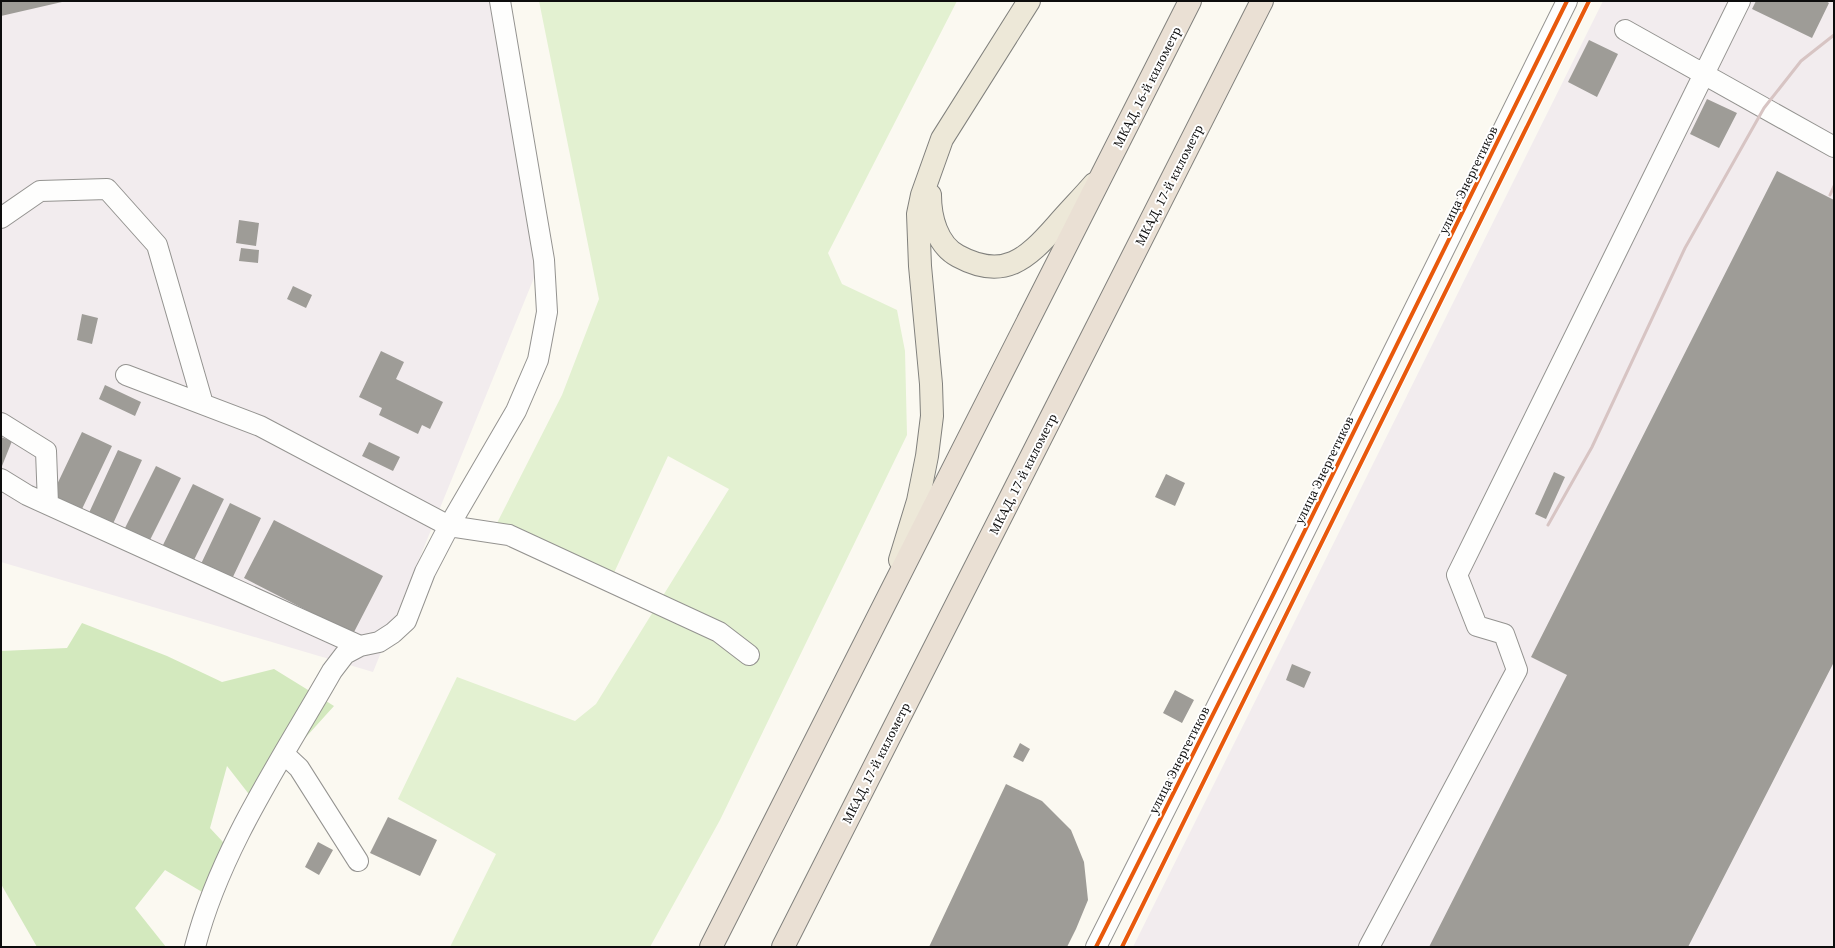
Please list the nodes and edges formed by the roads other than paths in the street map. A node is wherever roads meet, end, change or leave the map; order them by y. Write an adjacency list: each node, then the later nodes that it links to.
1 (500, 1): 18 (street)
2 (1029, 1): 10 (main road)
3 (1190, 1): 11 (highway, МКАД, 16-й километр)
4 (1262, 1): 26 (highway, МКАД, 17-й километр)
5 (1567, 1): 27 (street, улица Энергетиков)
6 (1740, 1): 8 (street)
7 (1625, 30): 8 (street)
8 (1704, 73): 9 (street); 28 (street)
9 (1834, 147)
10 (930, 172): 11 (main road); 19 (main road)
11 (1104, 173): 19 (highway)
12 (1, 218): 14 (street)
13 (126, 375): 14 (street)
14 (203, 404): 18 (street)
15 (1, 422): 17 (street)
16 (1, 479): 17 (street)
17 (48, 504): 20 (street)
18 (449, 526): 20 (street); 21 (street)
19 (890, 594): 25 (highway)
20 (360, 646): 22 (street)
21 (749, 655)
22 (284, 754): 23 (street); 24 (street)
23 (358, 861)
24 (195, 947)
25 (712, 947)
26 (783, 947)
27 (1096, 947)
28 (1369, 947)

